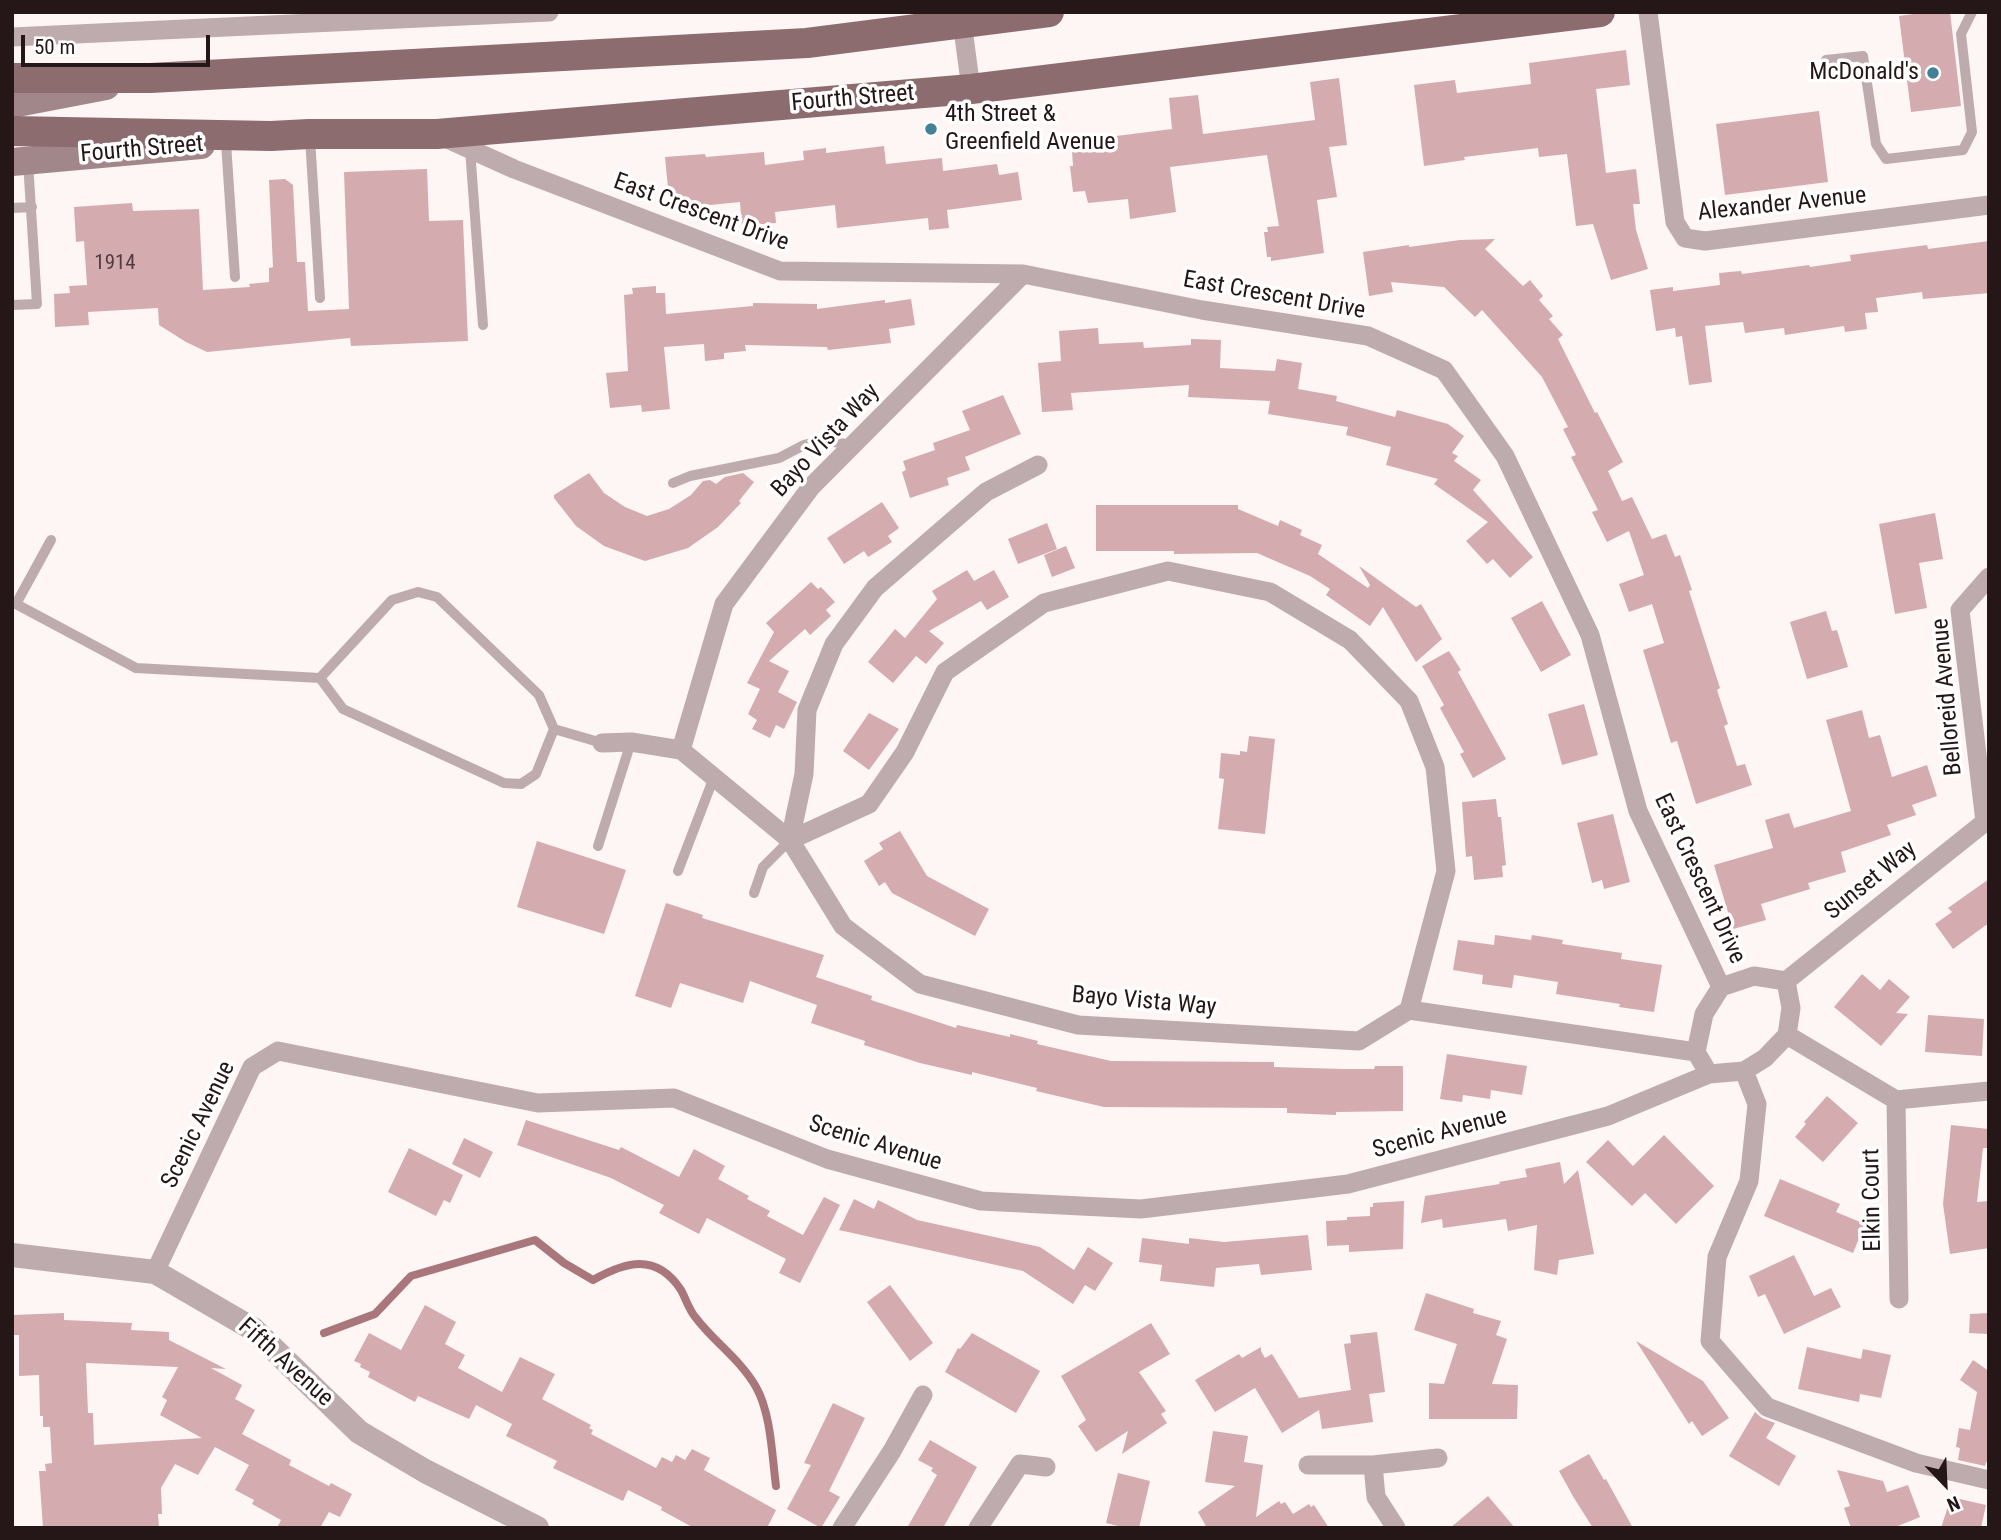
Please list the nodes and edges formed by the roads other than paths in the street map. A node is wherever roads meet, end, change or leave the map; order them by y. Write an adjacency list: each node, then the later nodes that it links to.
1 (549, 12): 6 (street)
2 (1049, 12): 7 (main road)
3 (1600, 12): 12 (main road, Fourth Street)
4 (1648, 12): 21 (street, Alexander Avenue)
5 (1972, 12): 9 (lane)
6 (408, 16): 8 (street)
7 (961, 17): 11 (main road); 12 (street)
8 (12, 37)
9 (1826, 60)
10 (12, 78): 11 (main road)
11 (150, 78): 13 (main road)
12 (971, 89): 16 (main road, Fourth Street)
13 (12, 104)
14 (12, 131): 17 (main road, Fourth Street)
15 (309, 134): 16 (main road, Fourth Street); 17 (main road, Fourth Street); 26 (lane)
16 (437, 134): 19 (street, East Crescent Drive)
17 (271, 136): 18 (main road, Fourth Street)
18 (226, 143): 20 (main road, Fourth Street); 25 (lane)
19 (470, 149): 24 (street, East Crescent Drive); 28 (lane)
20 (20, 161): 22 (lane)
21 (1989, 205)
22 (32, 207): 23 (lane); 27 (lane)
23 (12, 208)
24 (1023, 274): 29 (street, Bayo Vista Way); 46 (street, East Crescent Drive)
25 (235, 277)
26 (320, 298)
27 (12, 305)
28 (483, 326)
29 (853, 445): 31 (lane); 38 (street, Bayo Vista Way)
30 (1038, 465): 41 (street)
31 (673, 483)
32 (51, 540): 34 (lane)
33 (1989, 577): 40 (street, Belloreid Avenue)
34 (320, 678): 35 (lane); 35 (lane)
35 (554, 729): 37 (lane)
36 (631, 742): 37 (street); 38 (street); 42 (lane)
37 (602, 743)
38 (681, 750): 39 (street, Bayo Vista Way)
39 (714, 777): 41 (street, Bayo Vista Way); 43 (lane)
40 (1987, 821): 45 (street, Sunset Way)
41 (790, 840): 44 (lane); 47 (street, Bayo Vista Way); 47 (street)
42 (598, 846)
43 (678, 871)
44 (754, 893)
45 (1786, 981): 46 (street); 48 (street)
46 (1721, 987): 49 (street)
47 (1409, 1010): 49 (street)
48 (1787, 1035): 50 (street); 53 (street)
49 (1696, 1052): 51 (street)
50 (1744, 1071): 51 (street); 62 (street)
51 (1709, 1074): 55 (street, Scenic Avenue)
52 (1989, 1091): 53 (street)
53 (1896, 1100): 56 (street, Elkin Court)
54 (12, 1255): 55 (street, Fifth Avenue)
55 (155, 1272): 63 (street, Fifth Avenue)
56 (1899, 1299)
57 (923, 1395): 64 (street)
58 (1438, 1458): 60 (street)
59 (1308, 1465): 60 (street)
60 (1373, 1465): 66 (street)
61 (1046, 1467): 65 (street)
62 (1989, 1480)
63 (537, 1528)
64 (842, 1528)
65 (978, 1528)
66 (1396, 1528)

